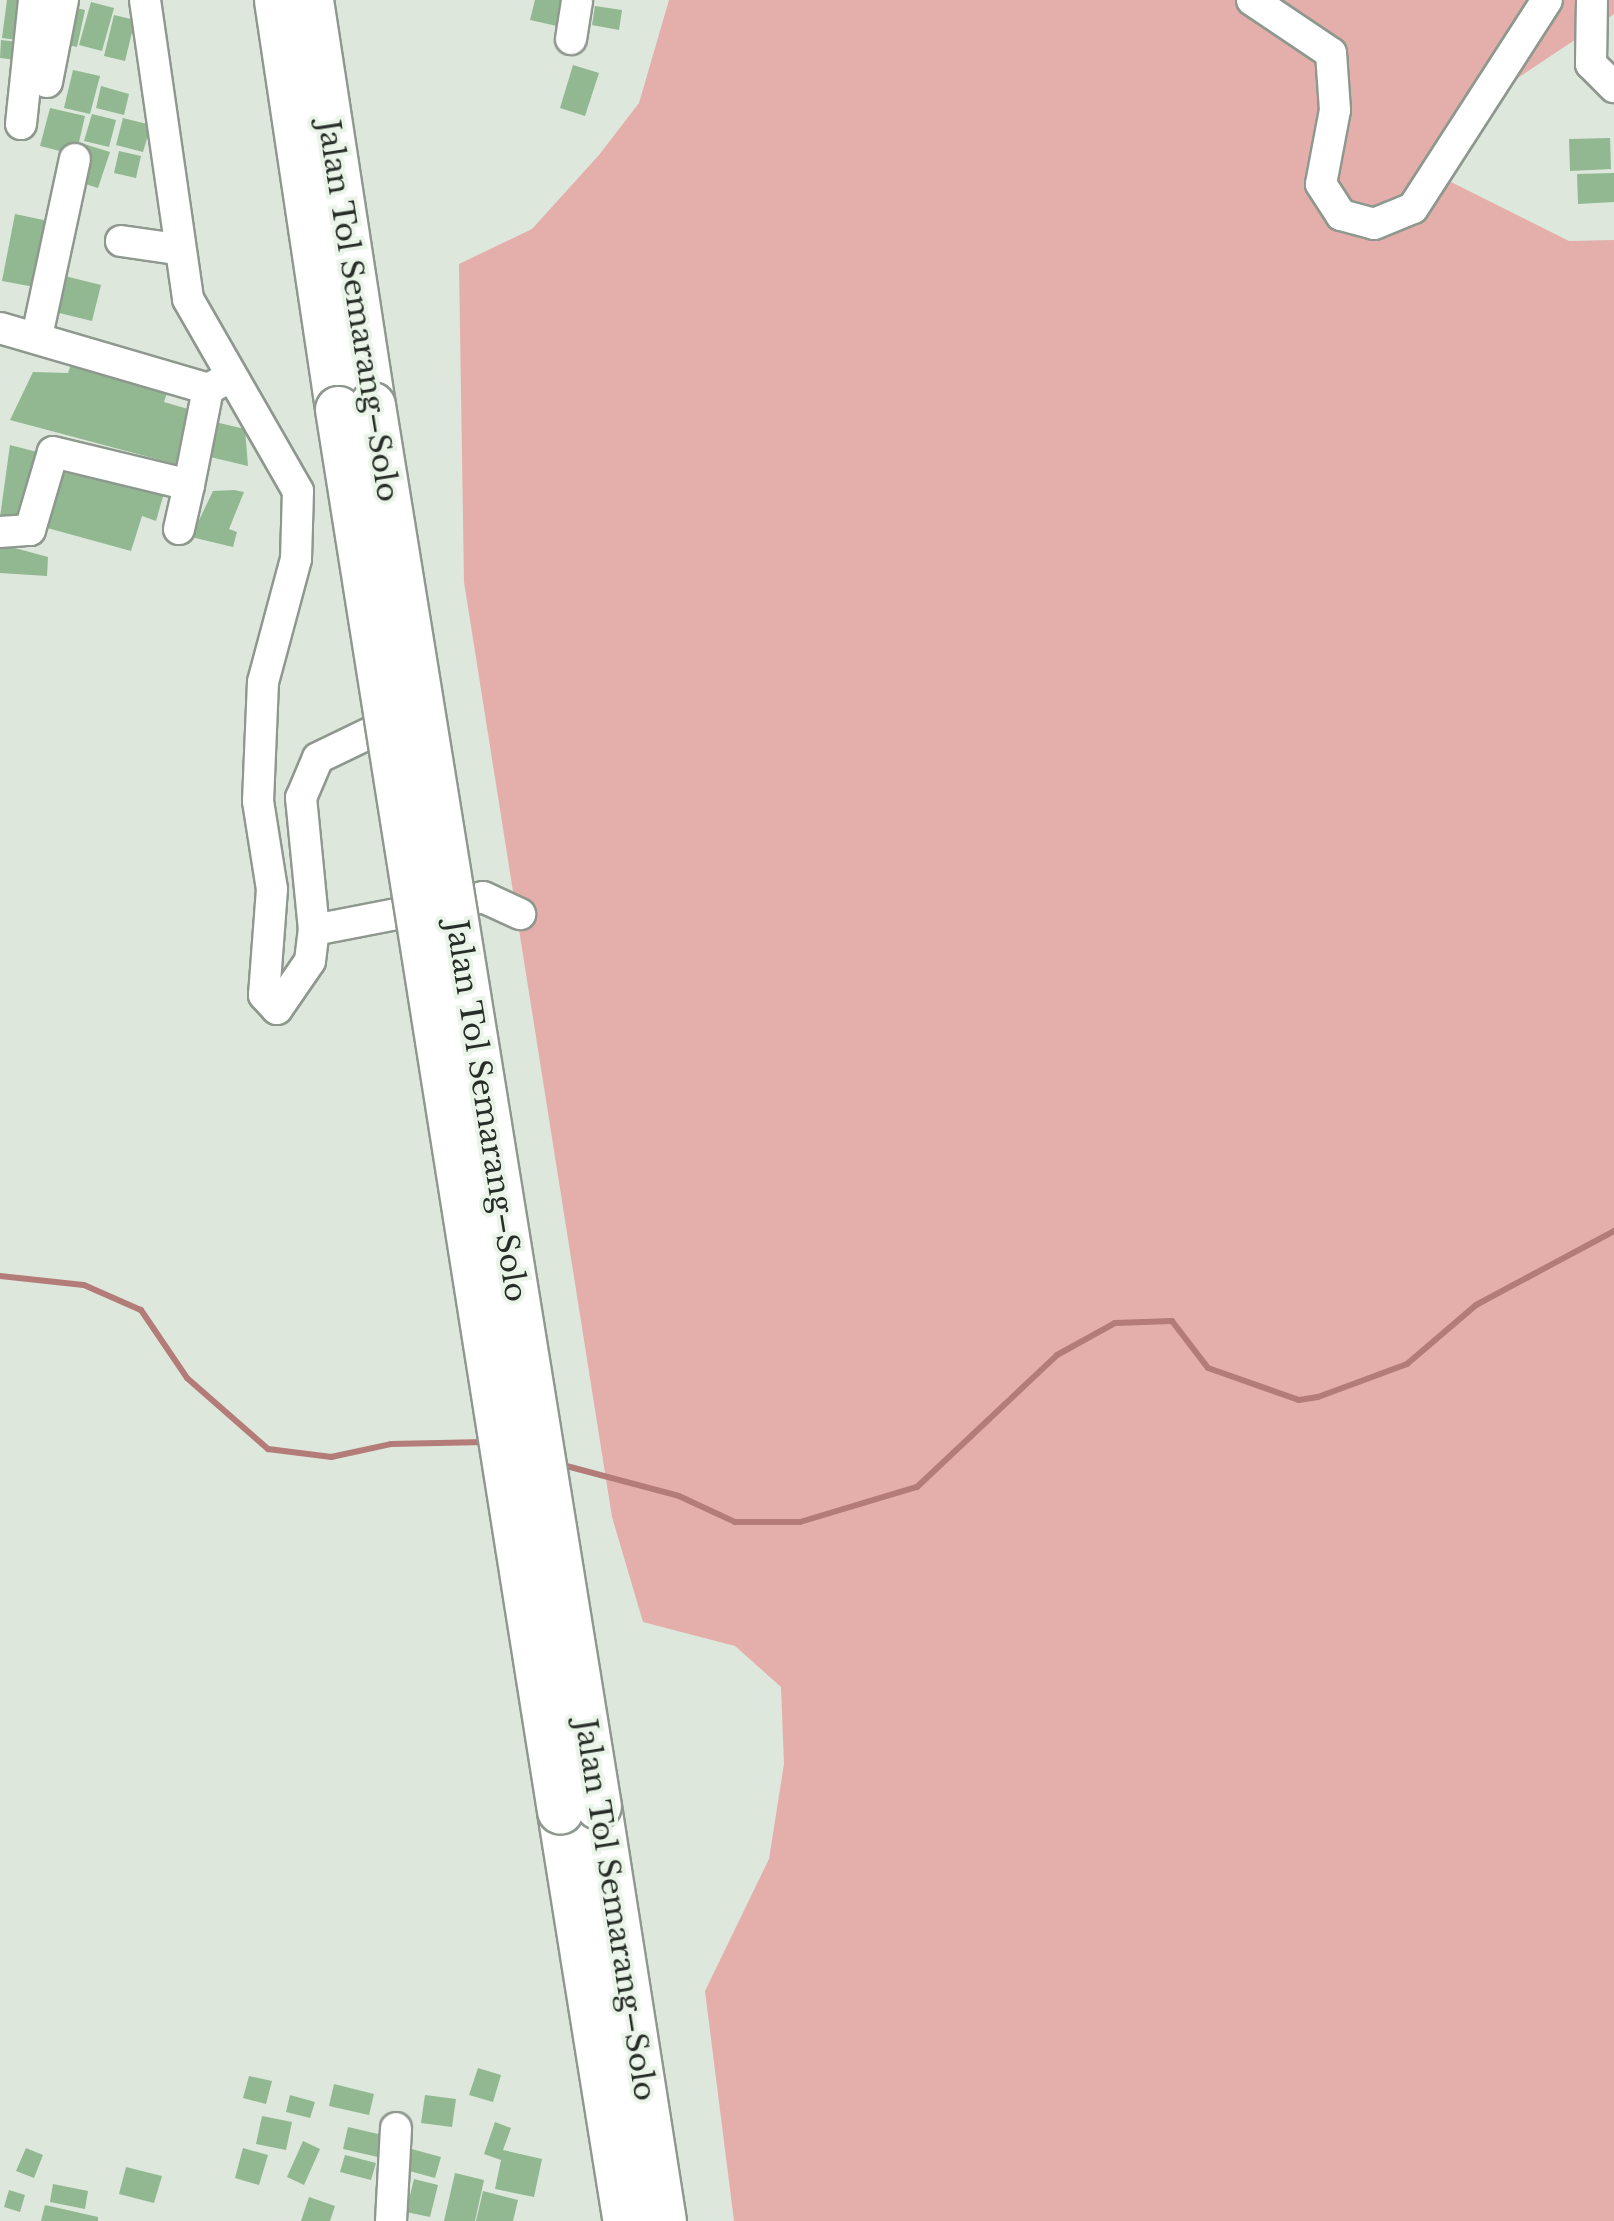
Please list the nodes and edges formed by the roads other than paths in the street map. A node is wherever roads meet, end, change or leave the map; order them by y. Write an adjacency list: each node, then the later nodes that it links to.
1 (34, 0): 13 (street)
2 (63, 0): 11 (street)
3 (144, 0): 16 (street)
4 (277, 0): 20 (highway, Jalan Tol Semarang–Solo)
5 (310, 0): 20 (highway, Jalan Tol Semarang–Solo)
6 (577, 0): 10 (street)
7 (1252, 0): 8 (street)
8 (1548, 0)
9 (1592, 0): 12 (street)
10 (570, 39)
11 (48, 82)
12 (1614, 87)
13 (21, 124)
14 (75, 159): 18 (street)
15 (121, 241): 16 (street)
16 (176, 249): 19 (street)
17 (0, 328): 18 (street)
18 (36, 336): 19 (street)
19 (219, 383): 21 (street); 26 (street)
20 (355, 407): 27 (highway, Jalan Tol Semarang–Solo, bridge)
21 (189, 485): 22 (street); 23 (street)
22 (179, 529)
23 (0, 532)
24 (370, 733): 26 (street)
25 (520, 914): 26 (street)
26 (314, 930)
27 (579, 1808): 30 (highway, Jalan Tol Semarang–Solo); 31 (highway, Jalan Tol Semarang–Solo)
28 (396, 2128): 29 (street)
29 (391, 2221)
30 (626, 2221)
31 (663, 2221)

